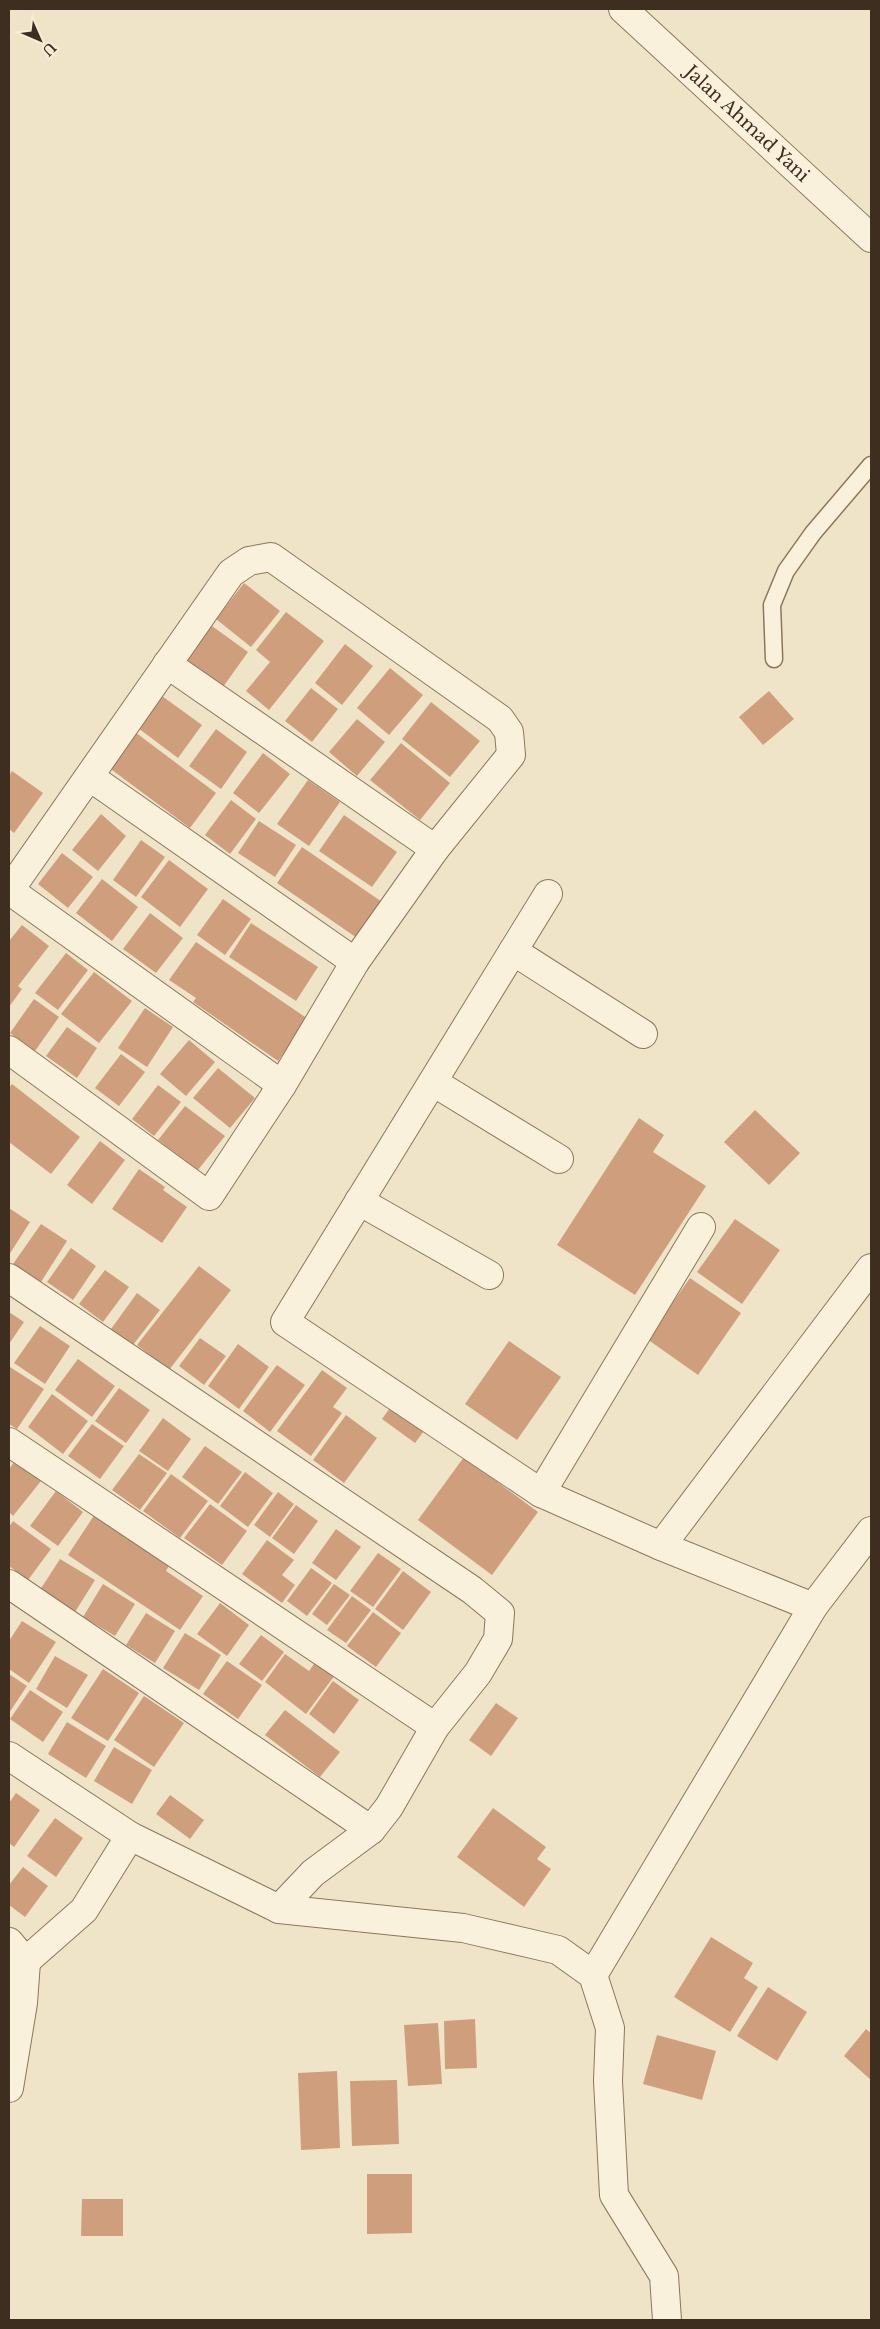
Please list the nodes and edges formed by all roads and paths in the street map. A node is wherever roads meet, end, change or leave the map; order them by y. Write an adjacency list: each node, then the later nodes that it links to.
1 (623, 9): 2 (street, Jalan Ahmad Yani)
2 (871, 238)
3 (871, 465): 4 (lane)
4 (774, 659)
5 (167, 664): 6 (street); 7 (street); 7 (street)
6 (90, 777): 8 (street); 11 (street)
7 (435, 849): 11 (street)
8 (9, 891): 15 (street)
9 (548, 894): 10 (street)
10 (513, 951): 12 (street); 14 (street)
11 (355, 962): 15 (street)
12 (643, 1034)
13 (9, 1050): 15 (street)
14 (433, 1082): 16 (street); 17 (street)
15 (282, 1085)
16 (559, 1159)
17 (359, 1201): 20 (street); 23 (street)
18 (701, 1227): 23 (street)
19 (871, 1268): 25 (street)
20 (489, 1275)
21 (9, 1278): 28 (street)
22 (9, 1442): 28 (street)
23 (541, 1493): 25 (street)
24 (871, 1531): 27 (street)
25 (661, 1546): 27 (street)
26 (9, 1584): 30 (street)
27 (813, 1607): 34 (street)
28 (435, 1727): 30 (street)
29 (9, 1756): 31 (street)
30 (371, 1830): 32 (street)
31 (130, 1836): 32 (street); 33 (street)
32 (279, 1910): 34 (street)
33 (15, 1960): 35 (street)
34 (593, 1975): 36 (street)
35 (9, 2088)
36 (667, 2320)

